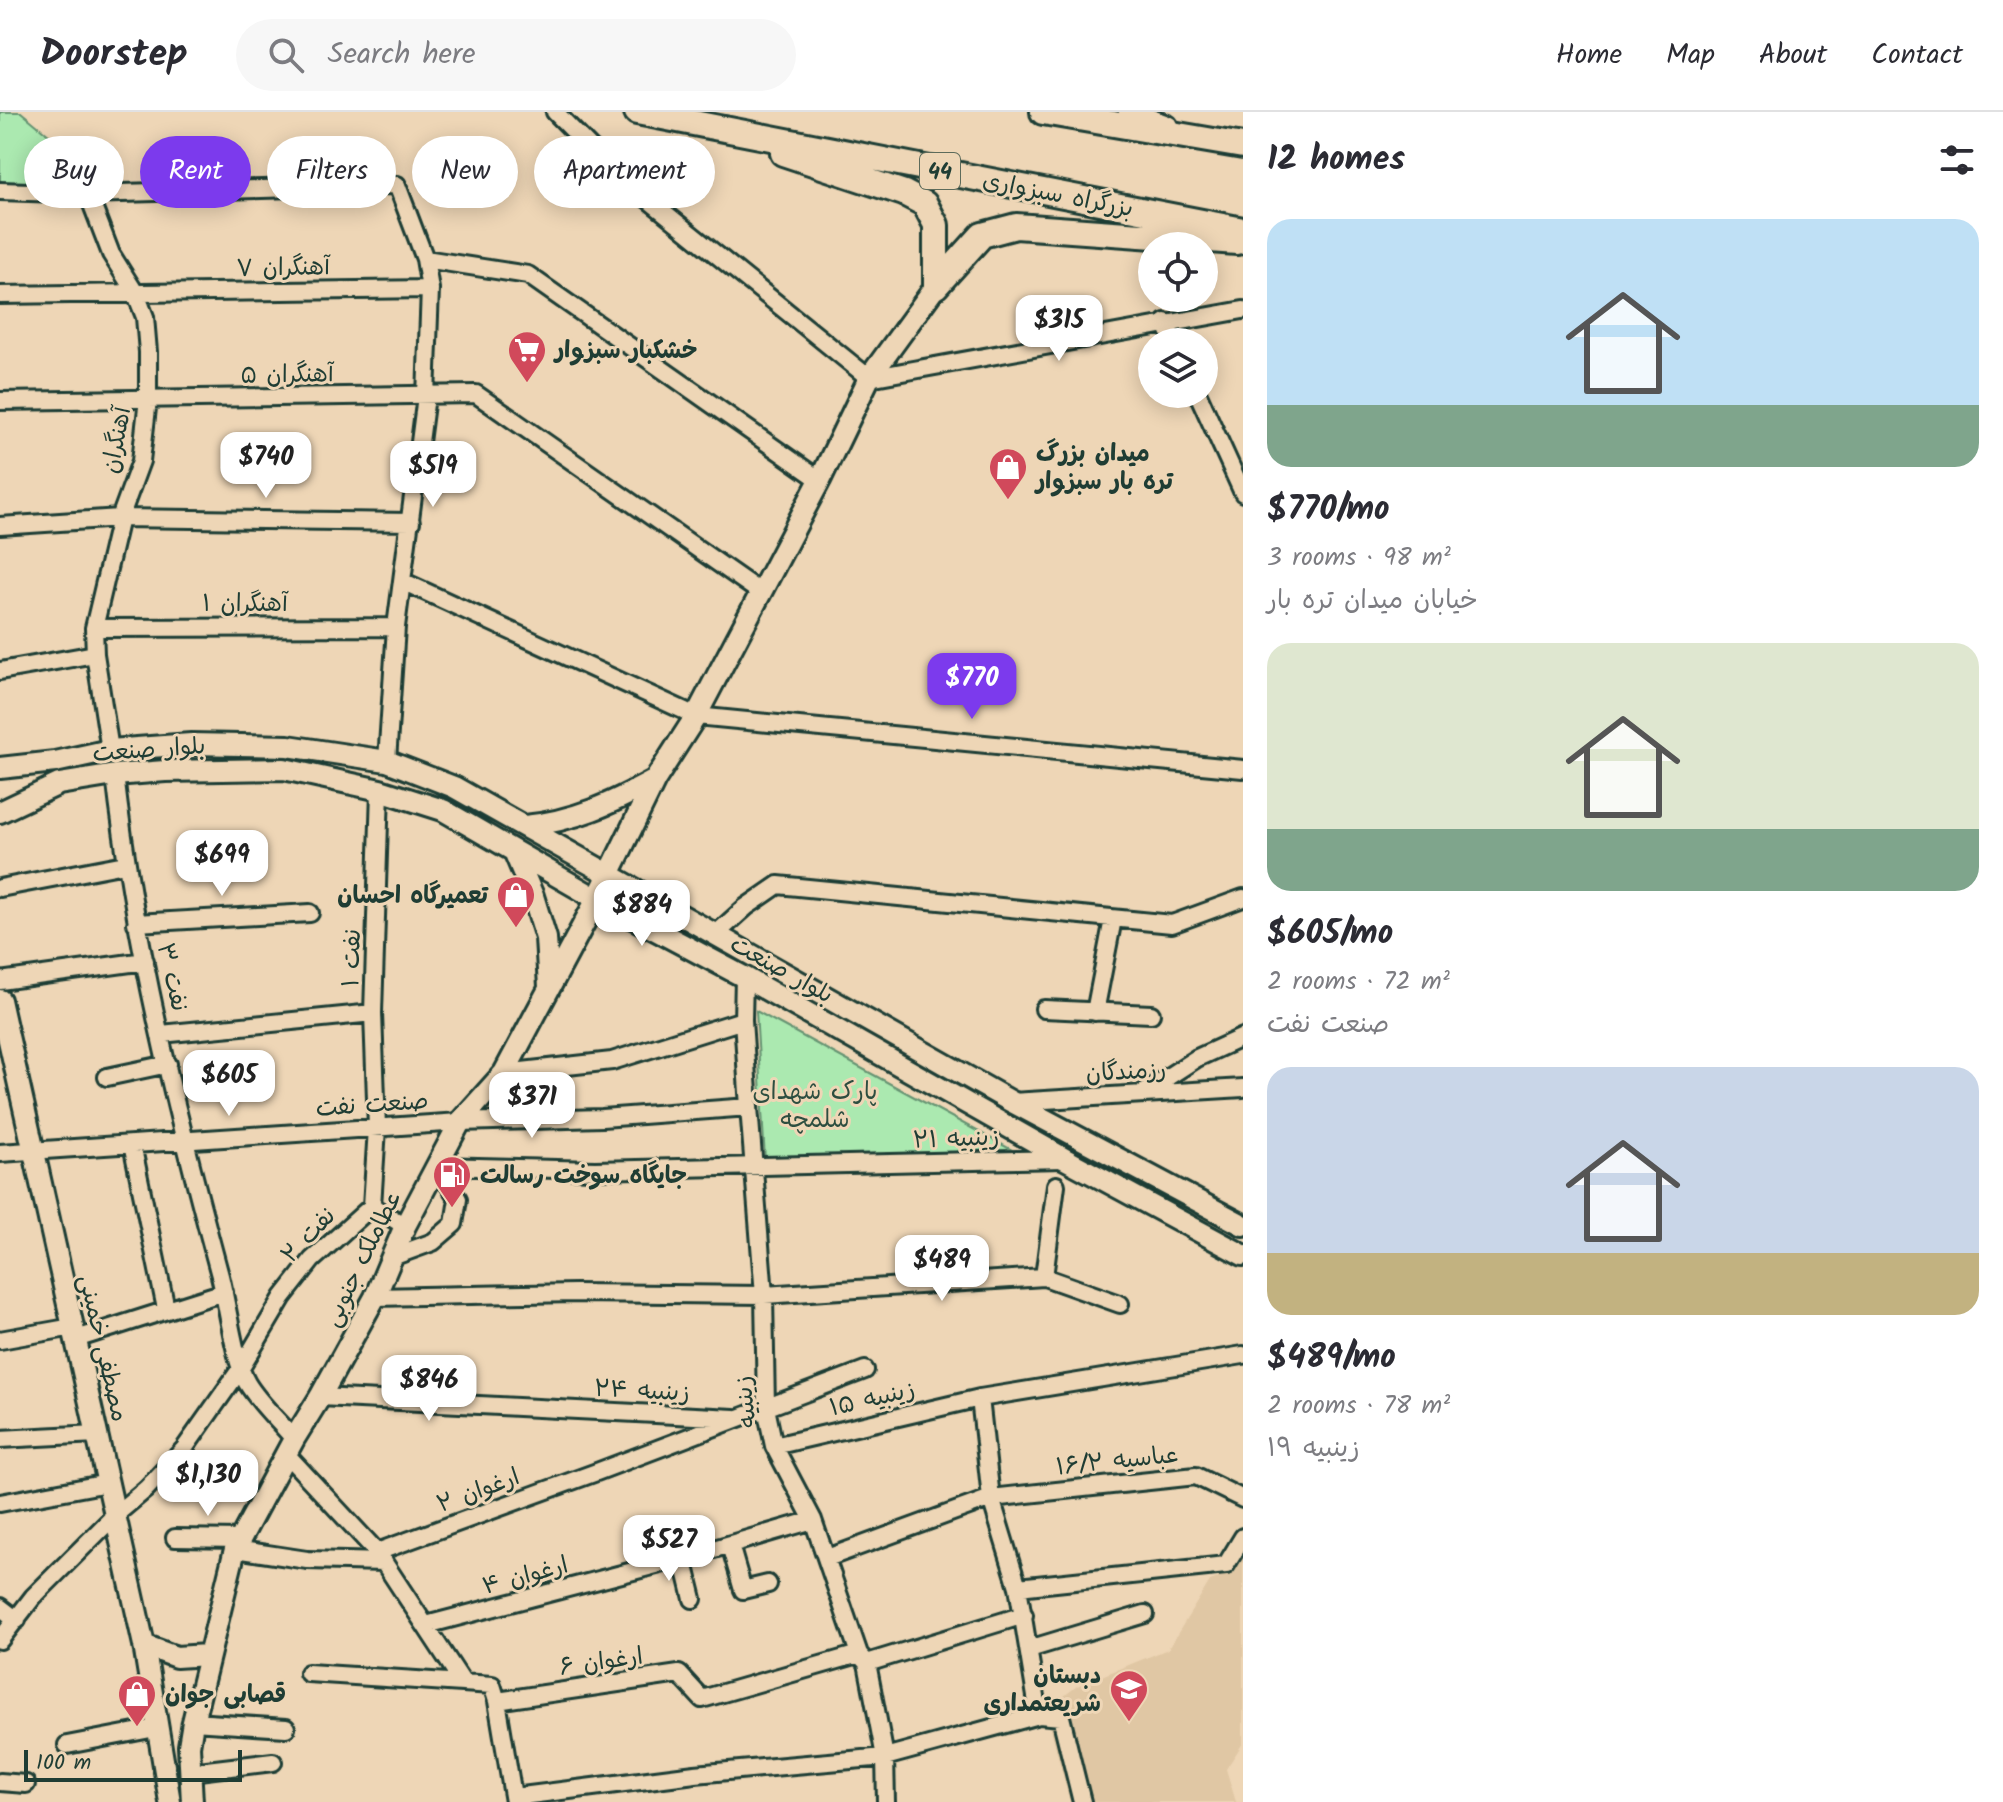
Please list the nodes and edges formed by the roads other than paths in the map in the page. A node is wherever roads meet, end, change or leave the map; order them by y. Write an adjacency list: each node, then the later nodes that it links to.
1 (555, 112): 22 (street)
2 (637, 112): 5 (highway, بزرگراه سبزواری / 44)
3 (1043, 112): 6 (highway)
4 (1129, 112): 6 (main road)
5 (689, 122): 12 (highway, بزرگراه سبزواری / 44); 15 (highway)
6 (1204, 141): 7 (highway)
7 (1243, 146)
8 (0, 191): 9 (street)
9 (24, 192)
10 (124, 193): 14 (street)
11 (93, 208): 17 (street, آهنگران)
12 (1243, 230)
13 (1243, 243): 15 (highway)
14 (425, 259): 16 (street); 27 (street)
15 (936, 286): 22 (main road, عطاملک جنوبی)
16 (430, 289): 17 (street, آهنگران ۷); 23 (street)
17 (136, 294): 18 (street, آهنگران ۷); 24 (street, آهنگران)
18 (0, 295)
19 (1243, 310): 20 (street)
20 (1165, 322): 21 (street); 22 (street)
21 (1168, 328)
22 (869, 378): 27 (main road, عطاملک جنوبی)
23 (426, 396): 24 (street, آهنگران ۵); 30 (street); 33 (street, آهنگران ۵)
24 (148, 399): 25 (street, آهنگران ۵); 29 (street, آهنگران)
25 (0, 401)
26 (1204, 408): 28 (street)
27 (820, 480): 33 (main road, عطاملک جنوبی)
28 (1243, 493)
29 (120, 518): 30 (street); 31 (street); 35 (street, آهنگران)
30 (411, 522): 32 (street)
31 (0, 526)
32 (402, 581): 34 (street); 38 (street)
33 (761, 593): 38 (main road, عطاملک جنوبی)
34 (396, 627): 35 (street, آهنگران ۱); 40 (street)
35 (94, 628): 36 (street, آهنگران)
36 (95, 654): 37 (street); 39 (street, آهنگران)
37 (0, 671)
38 (696, 716): 42 (street); 44 (main road, عطاملک جنوبی)
39 (110, 750): 40 (main road, بلوار صنعت); 41 (main road, بلوار صنعت)
40 (387, 761): 45 (main road, بلوار صنعت)
41 (0, 768)
42 (1243, 769)
43 (115, 775): 46 (main road, بلوار صنعت); 48 (main road, بلوار صنعت); 51 (street, نفت ۳)
44 (655, 780): 49 (main road); 52 (main road, عطاملک جنوبی)
45 (454, 787): 47 (main road); 49 (main road, بلوار صنعت)
46 (380, 790): 47 (main road, بلوار صنعت); 69 (street, نفت ۱)
47 (443, 810): 50 (main road, بلوار صنعت)
48 (0, 812)
49 (525, 826): 52 (main road, بلوار صنعت)
50 (514, 851): 55 (main road, بلوار صنعت); 63 (main road)
51 (125, 864): 53 (street); 58 (street, نفت ۳)
52 (609, 875): 55 (main road, عطاملک جنوبی); 59 (main road, بلوار صنعت)
53 (0, 888)
54 (1243, 898): 57 (street)
55 (597, 899): 61 (main road, بلوار صنعت); 63 (main road, عطاملک جنوبی)
56 (310, 913): 58 (street)
57 (1113, 919): 59 (street); 68 (street)
58 (136, 923): 60 (street, نفت ۳)
59 (716, 934): 64 (main road, بلوار صنعت)
60 (145, 961): 62 (street); 72 (street, نفت ۳)
61 (744, 977): 66 (main road, بلوار صنعت); 71 (street, زینبیه)
62 (0, 981)
63 (549, 987): 75 (main road, عطاملک جنوبی)
64 (809, 989): 66 (main road); 79 (main road, بلوار صنعت)
65 (0, 1000): 85 (main road, مصطفی خمینی)
66 (799, 1007): 87 (main road, بلوار صنعت)
67 (1044, 1009): 68 (street)
68 (1095, 1012): 70 (street)
69 (373, 1013): 72 (street); 82 (street, نفت ۱)
70 (1151, 1014)
71 (743, 1020): 75 (street); 80 (street, زینبیه)
72 (161, 1034): 74 (street, نفت ۳)
73 (1243, 1037): 78 (street)
74 (168, 1064): 76 (street); 83 (street, نفت ۳)
75 (504, 1073): 81 (main road, عطاملک جنوبی)
76 (107, 1077)
77 (1243, 1088): 78 (street, رزمندگان)
78 (1142, 1094): 79 (street, رزمندگان)
79 (1012, 1102): 92 (main road, بلوار صنعت)
80 (749, 1107): 81 (street, صنعت نفت); 89 (street, زینبیه)
81 (460, 1122): 82 (street, صنعت نفت); 88 (main road, عطاملک جنوبی)
82 (377, 1128): 83 (street, صنعت نفت); 91 (street, نفت ۲)
83 (184, 1141): 84 (street, صنعت نفت); 98 (street, نفت ۳)
84 (132, 1144): 85 (street, صنعت نفت); 102 (street)
85 (33, 1151): 86 (street, صنعت نفت); 103 (main road, مصطفی خمینی)
86 (0, 1153)
87 (1065, 1159): 89 (street, زینبیه ۲۱); 94 (main road, بلوار صنعت)
88 (437, 1166): 89 (street, زینبیه ۲۱); 93 (main road, عطاملک جنوبی); 96 (street)
89 (753, 1167): 99 (street, زینبیه)
90 (1056, 1185): 97 (street)
91 (372, 1206): 93 (street); 107 (street, نفت ۲)
92 (1238, 1222): 94 (main road)
93 (405, 1226): 96 (main road, عطاملک جنوبی)
94 (1221, 1242): 95 (main road, بلوار صنعت)
95 (1243, 1255)
96 (392, 1257): 100 (main road, عطاملک جنوبی)
97 (1044, 1277): 99 (street); 101 (street)
98 (224, 1292): 102 (street); 107 (street, نفت ۳)
99 (764, 1295): 100 (street); 110 (street, زینبیه)
100 (375, 1297): 108 (main road, عطاملک جنوبی)
101 (1120, 1304)
102 (166, 1309): 103 (street)
103 (74, 1333): 104 (street); 112 (main road, مصطفی خمینی)
104 (0, 1340)
105 (1243, 1355): 109 (street, زینبیه ۱۵)
106 (865, 1370): 110 (street, ارغوان ۲)
107 (244, 1375): 115 (street); 120 (street, نفت ۲)
108 (320, 1397): 111 (street, زینبیه ۲۴); 115 (main road, عطاملک جنوبی)
109 (980, 1398): 114 (street, زینبیه ۱۵); 117 (street)
110 (766, 1408): 111 (street, ارغوان ۲); 114 (street, زینبیه)
111 (741, 1419): 126 (street, ارغوان ۲)
112 (97, 1434): 113 (street); 116 (main road, مصطفی خمینی)
113 (0, 1439)
114 (774, 1446): 121 (street, زینبیه)
115 (290, 1447): 124 (main road, عطاملک جنوبی); 126 (street)
116 (108, 1483): 119 (street); 120 (main road, مصطفی خمینی)
117 (991, 1498): 118 (street, عباسیه ۱۶/۲); 128 (street, عباسیه ۱۶/۲); 130 (street)
118 (1243, 1499)
119 (0, 1503)
120 (115, 1515): 135 (street, نفت ۲); 138 (main road, مصطفی خمینی)
121 (813, 1520): 125 (street, ارغوان ۴); 128 (street, زینبیه)
122 (1243, 1537): 130 (street)
123 (175, 1538): 124 (street)
124 (237, 1544): 126 (street); 140 (main road, عطاملک جنوبی)
125 (730, 1545): 127 (street, ارغوان ۴); 129 (street)
126 (381, 1557): 136 (street)
127 (683, 1558): 131 (street); 136 (street, ارغوان ۴)
128 (827, 1558): 141 (street, زینبیه)
129 (768, 1584)
130 (1018, 1587): 134 (street)
131 (693, 1599)
132 (0, 1607): 135 (street)
133 (1145, 1614): 139 (street)
134 (1024, 1615): 139 (street); 141 (street)
135 (17, 1620): 137 (street, نفت ۲)
136 (426, 1625): 143 (street)
137 (0, 1640)
138 (144, 1645): 140 (main road); 147 (main road, مصطفی خمینی)
139 (1029, 1649): 145 (street)
140 (207, 1655): 146 (main road); 155 (main road)
141 (863, 1658): 144 (street, ارغوان ۶); 150 (street, زینبیه)
142 (308, 1673): 143 (street)
143 (463, 1683): 144 (street)
144 (497, 1701): 156 (street)
145 (1039, 1715): 150 (street); 159 (street)
146 (193, 1722): 148 (street); 152 (main road)
147 (156, 1728): 149 (street); 155 (main road, مصطفی خمینی)
148 (286, 1728)
149 (67, 1745)
150 (885, 1757): 156 (street); 158 (street, زینبیه)
151 (273, 1762): 152 (street)
152 (190, 1772): 157 (main road)
153 (0, 1782): 154 (street)
154 (26, 1784)
155 (170, 1799)
156 (514, 1800)
157 (192, 1802)
158 (886, 1802)
159 (1082, 1802)

